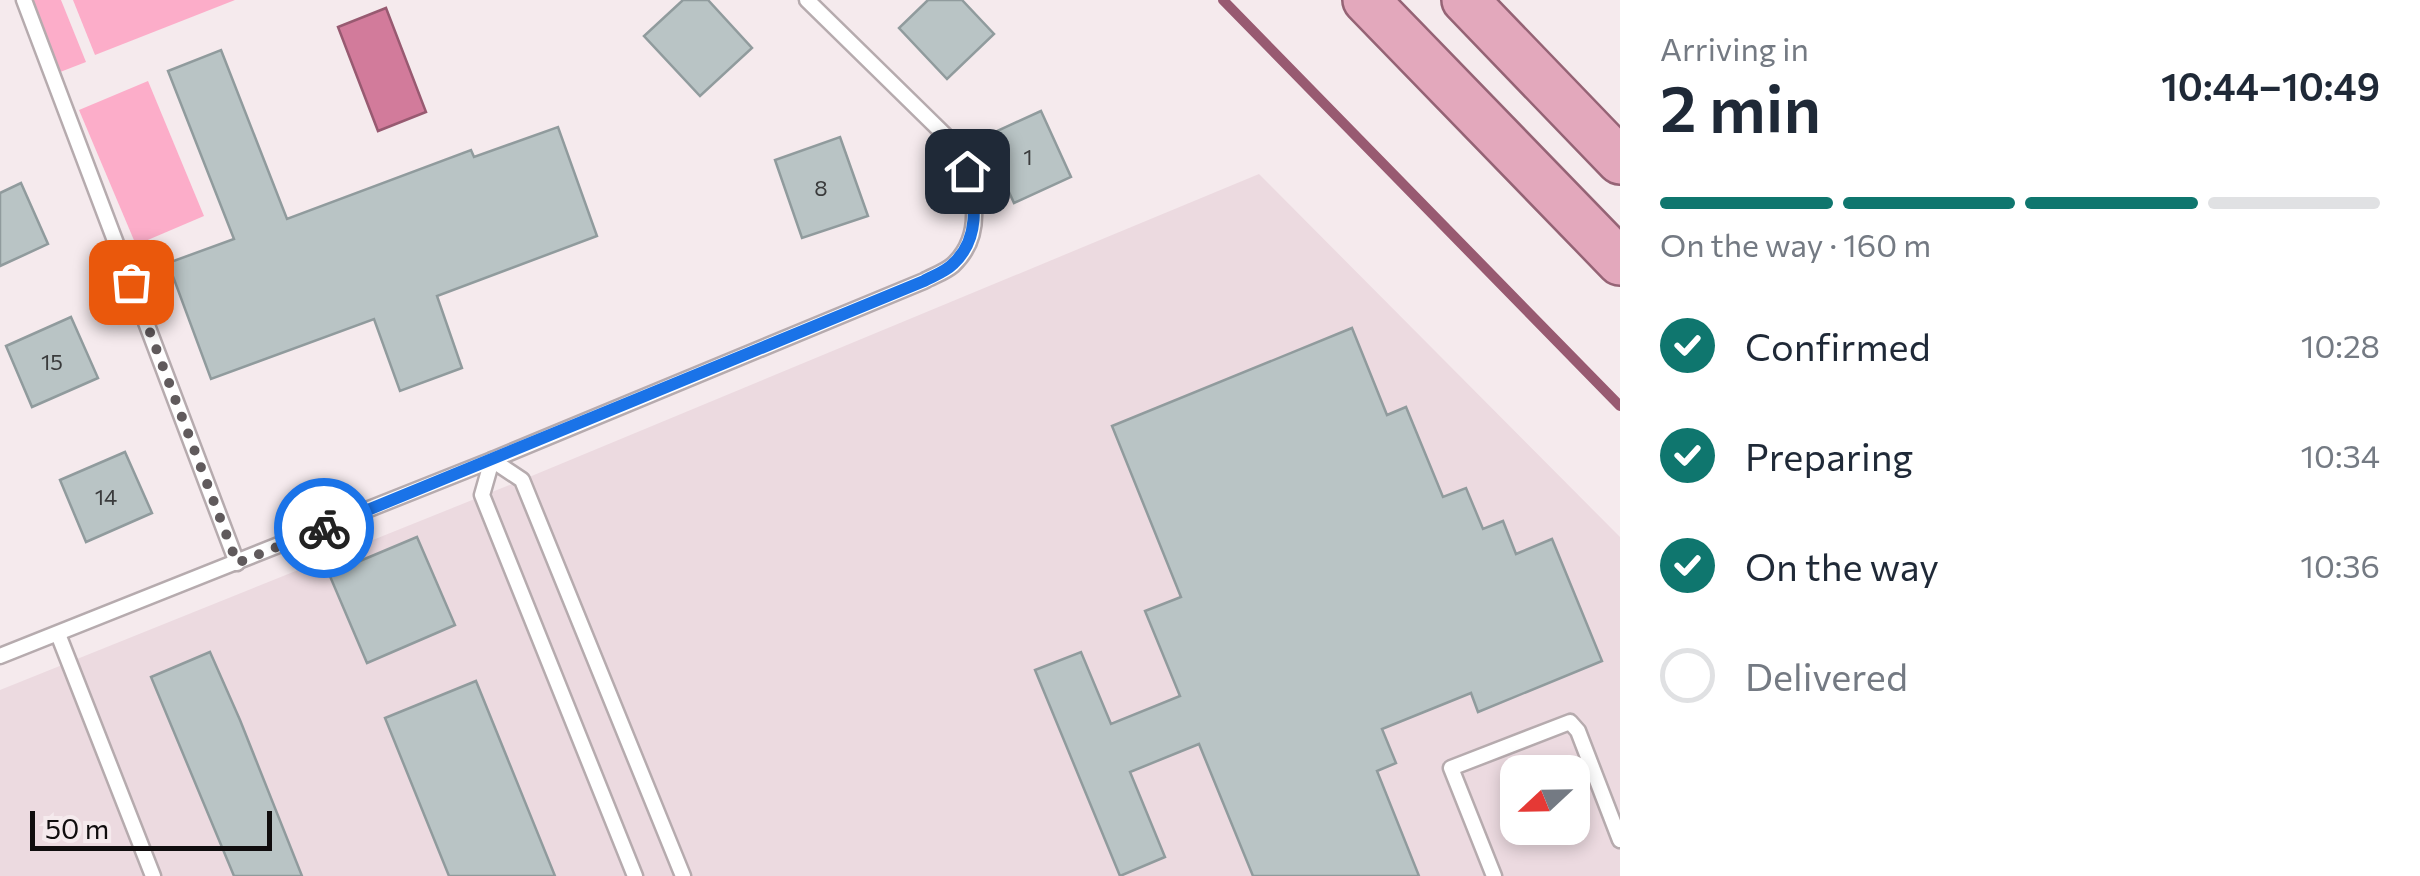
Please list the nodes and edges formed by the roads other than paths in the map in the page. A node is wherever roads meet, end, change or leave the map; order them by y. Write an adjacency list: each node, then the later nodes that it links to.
1 (24, 0): 8 (lane)
2 (807, 0): 7 (lane)
3 (1366, 0): 6 (highway)
4 (1465, 0): 5 (highway)
5 (1620, 161)
6 (1620, 262)
7 (492, 460): 8 (lane); 13 (lane); 14 (lane)
8 (237, 563): 9 (lane)
9 (58, 634): 10 (lane); 12 (lane)
10 (0, 656)
11 (1620, 840): 15 (lane)
12 (153, 876)
13 (635, 876)
14 (683, 876)
15 (1494, 876)

